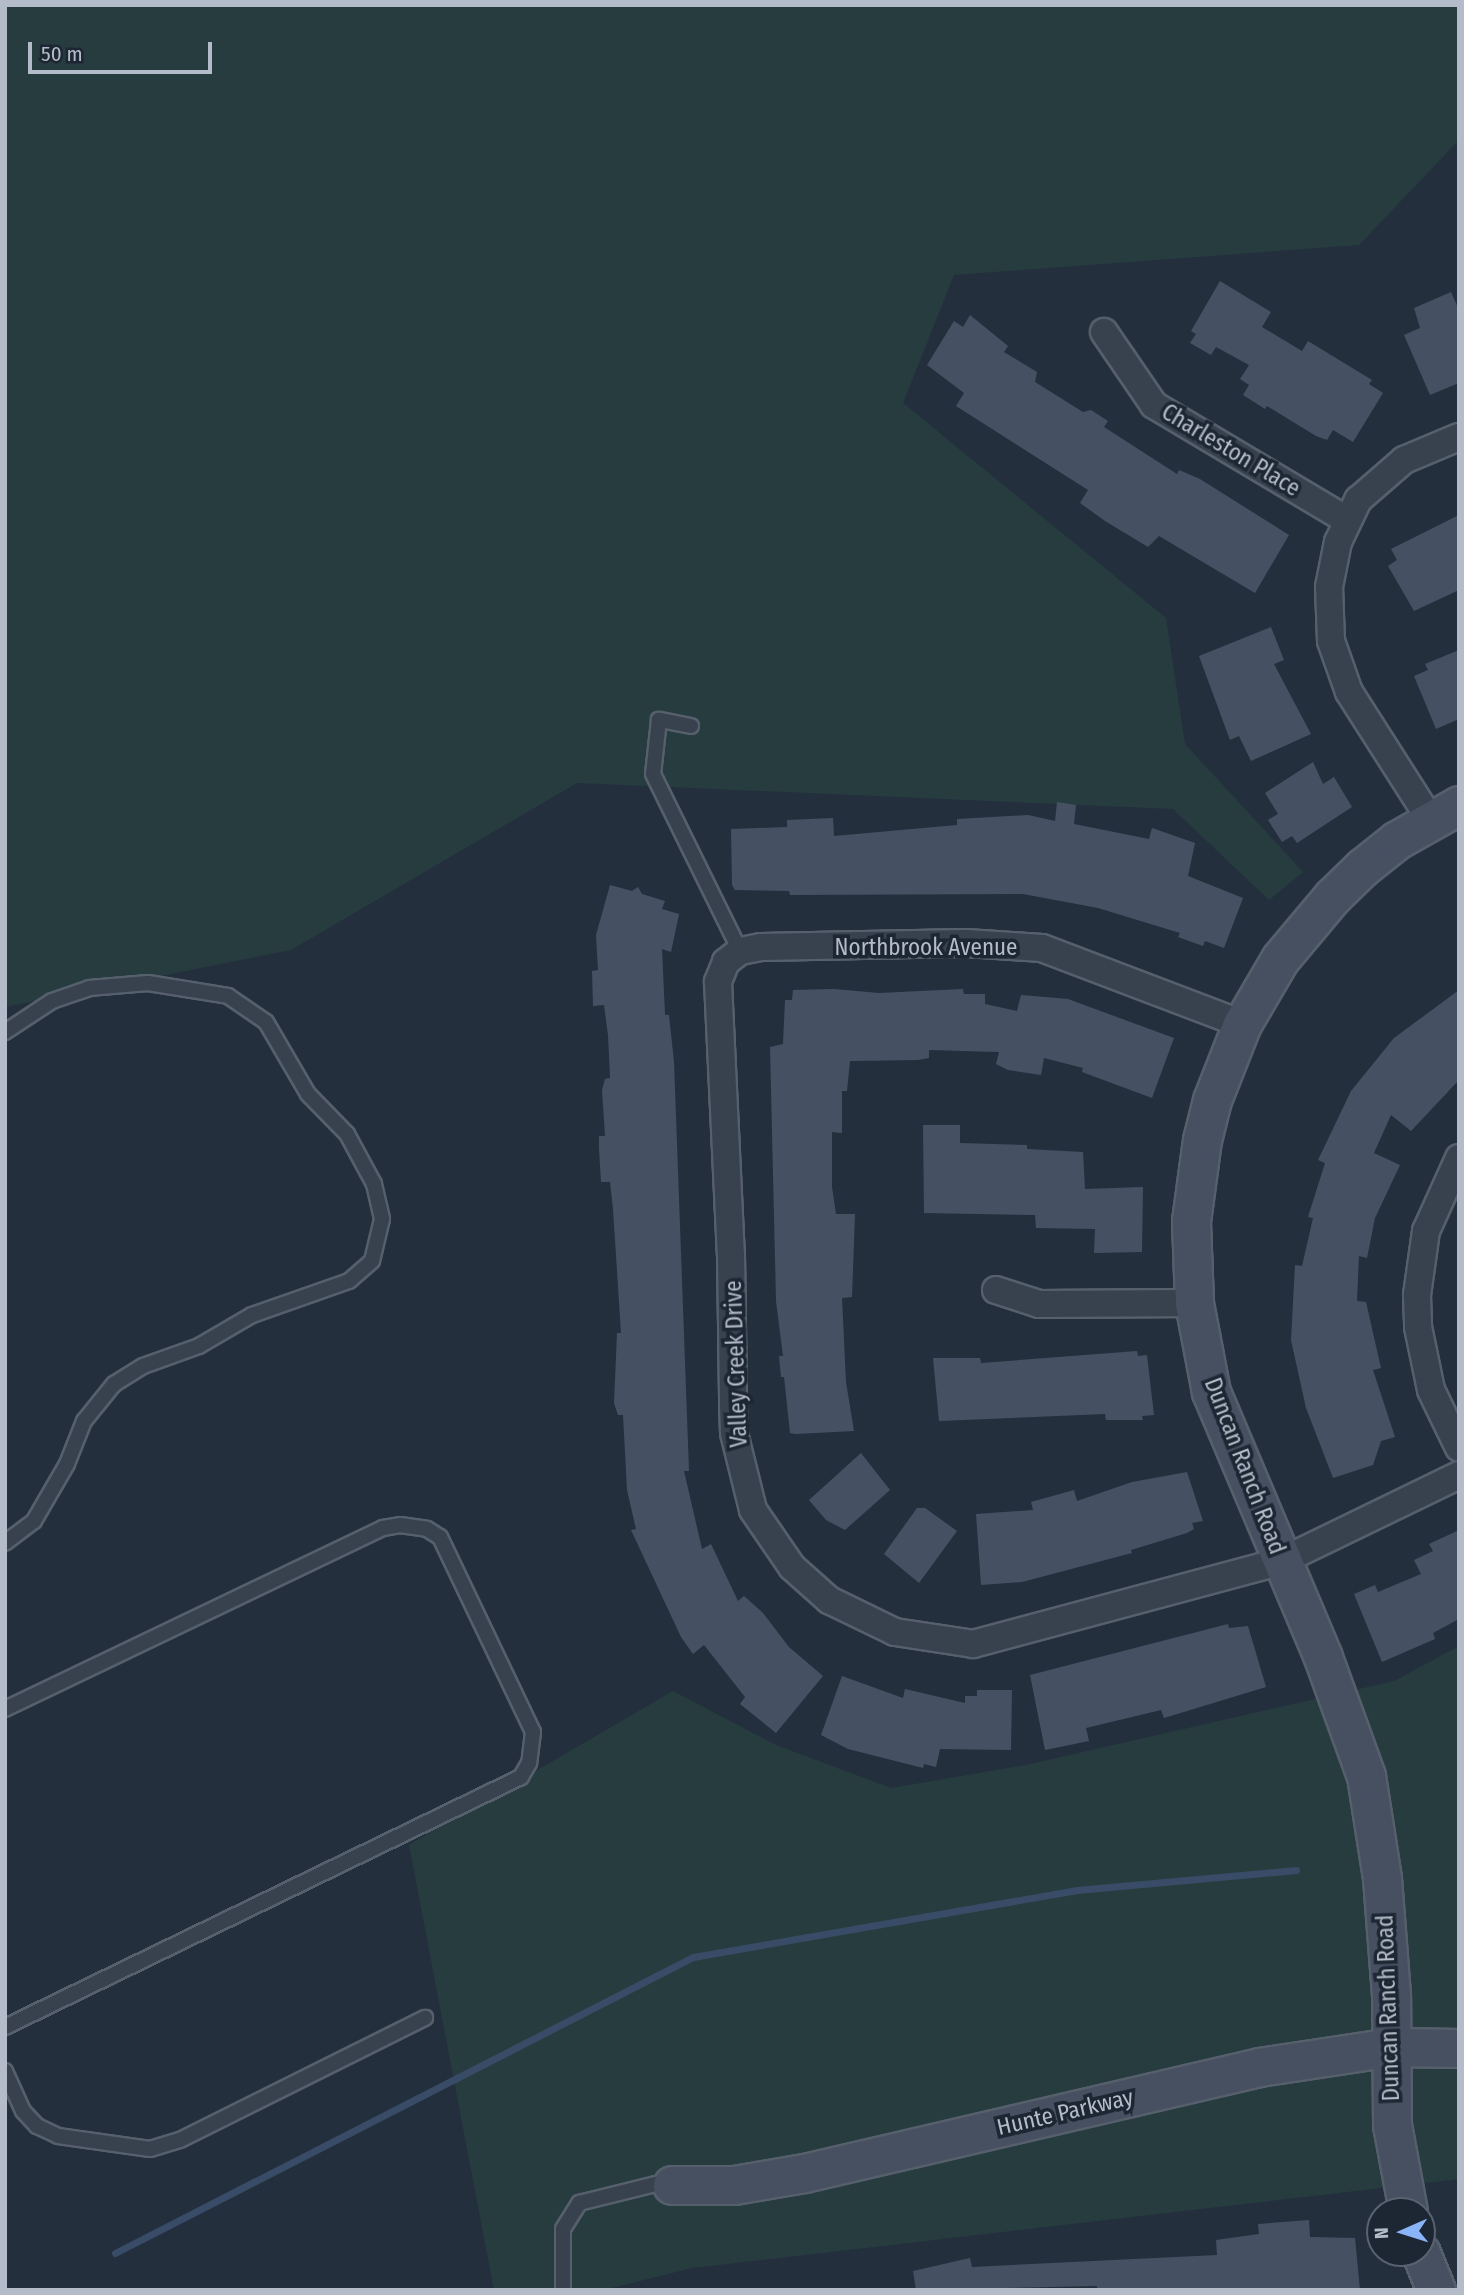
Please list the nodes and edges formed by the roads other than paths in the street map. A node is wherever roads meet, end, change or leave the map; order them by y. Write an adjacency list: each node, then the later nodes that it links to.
1 (1104, 332): 3 (street, Charleston Place)
2 (1459, 437): 3 (street)
3 (1347, 520): 5 (street)
4 (691, 726): 6 (lane)
5 (1444, 812): 7 (street, Duncan Ranch Road)
6 (733, 957): 7 (street, Northbrook Avenue); 15 (street, Valley Creek Drive)
7 (1242, 1024): 11 (street, Duncan Ranch Road)
8 (5, 1032): 14 (lane)
9 (1459, 1158): 12 (street)
10 (996, 1290): 11 (street)
11 (1194, 1303): 15 (street, Duncan Ranch Road)
12 (1459, 1448)
13 (1459, 1475): 15 (street, Valley Creek Drive)
14 (5, 1543)
15 (1282, 1561): 19 (street, Duncan Ranch Road)
16 (5, 1709): 18 (lane)
17 (425, 2018): 21 (lane)
18 (5, 2027)
19 (1391, 2047): 20 (street, Hunte Parkway); 22 (street, Hunte Parkway); 23 (street, Duncan Ranch Road)
20 (1459, 2048)
21 (5, 2071)
22 (672, 2185): 25 (lane)
23 (1405, 2197)
24 (1427, 2267): 26 (street)
25 (563, 2290)
26 (1436, 2290)

